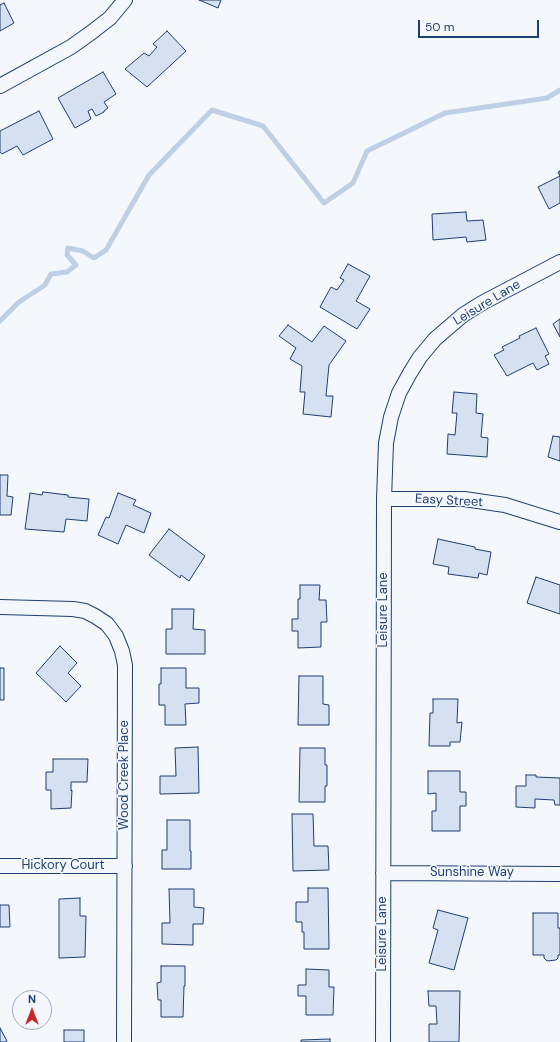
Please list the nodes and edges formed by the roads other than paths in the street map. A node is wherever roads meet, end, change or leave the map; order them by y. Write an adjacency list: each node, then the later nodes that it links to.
1 (125, 0): 2 (street)
2 (0, 86)
3 (560, 262): 4 (street, Leisure Lane)
4 (384, 499): 5 (street, Easy Street); 9 (street, Leisure Lane)
5 (560, 522)
6 (0, 607): 8 (street, Wood Creek Place)
7 (0, 866): 8 (street, Hickory Court)
8 (125, 866): 11 (street, Wood Creek Place)
9 (383, 873): 10 (street, Sunshine Way); 12 (street, Leisure Lane)
10 (560, 874)
11 (124, 1042)
12 (383, 1042)

